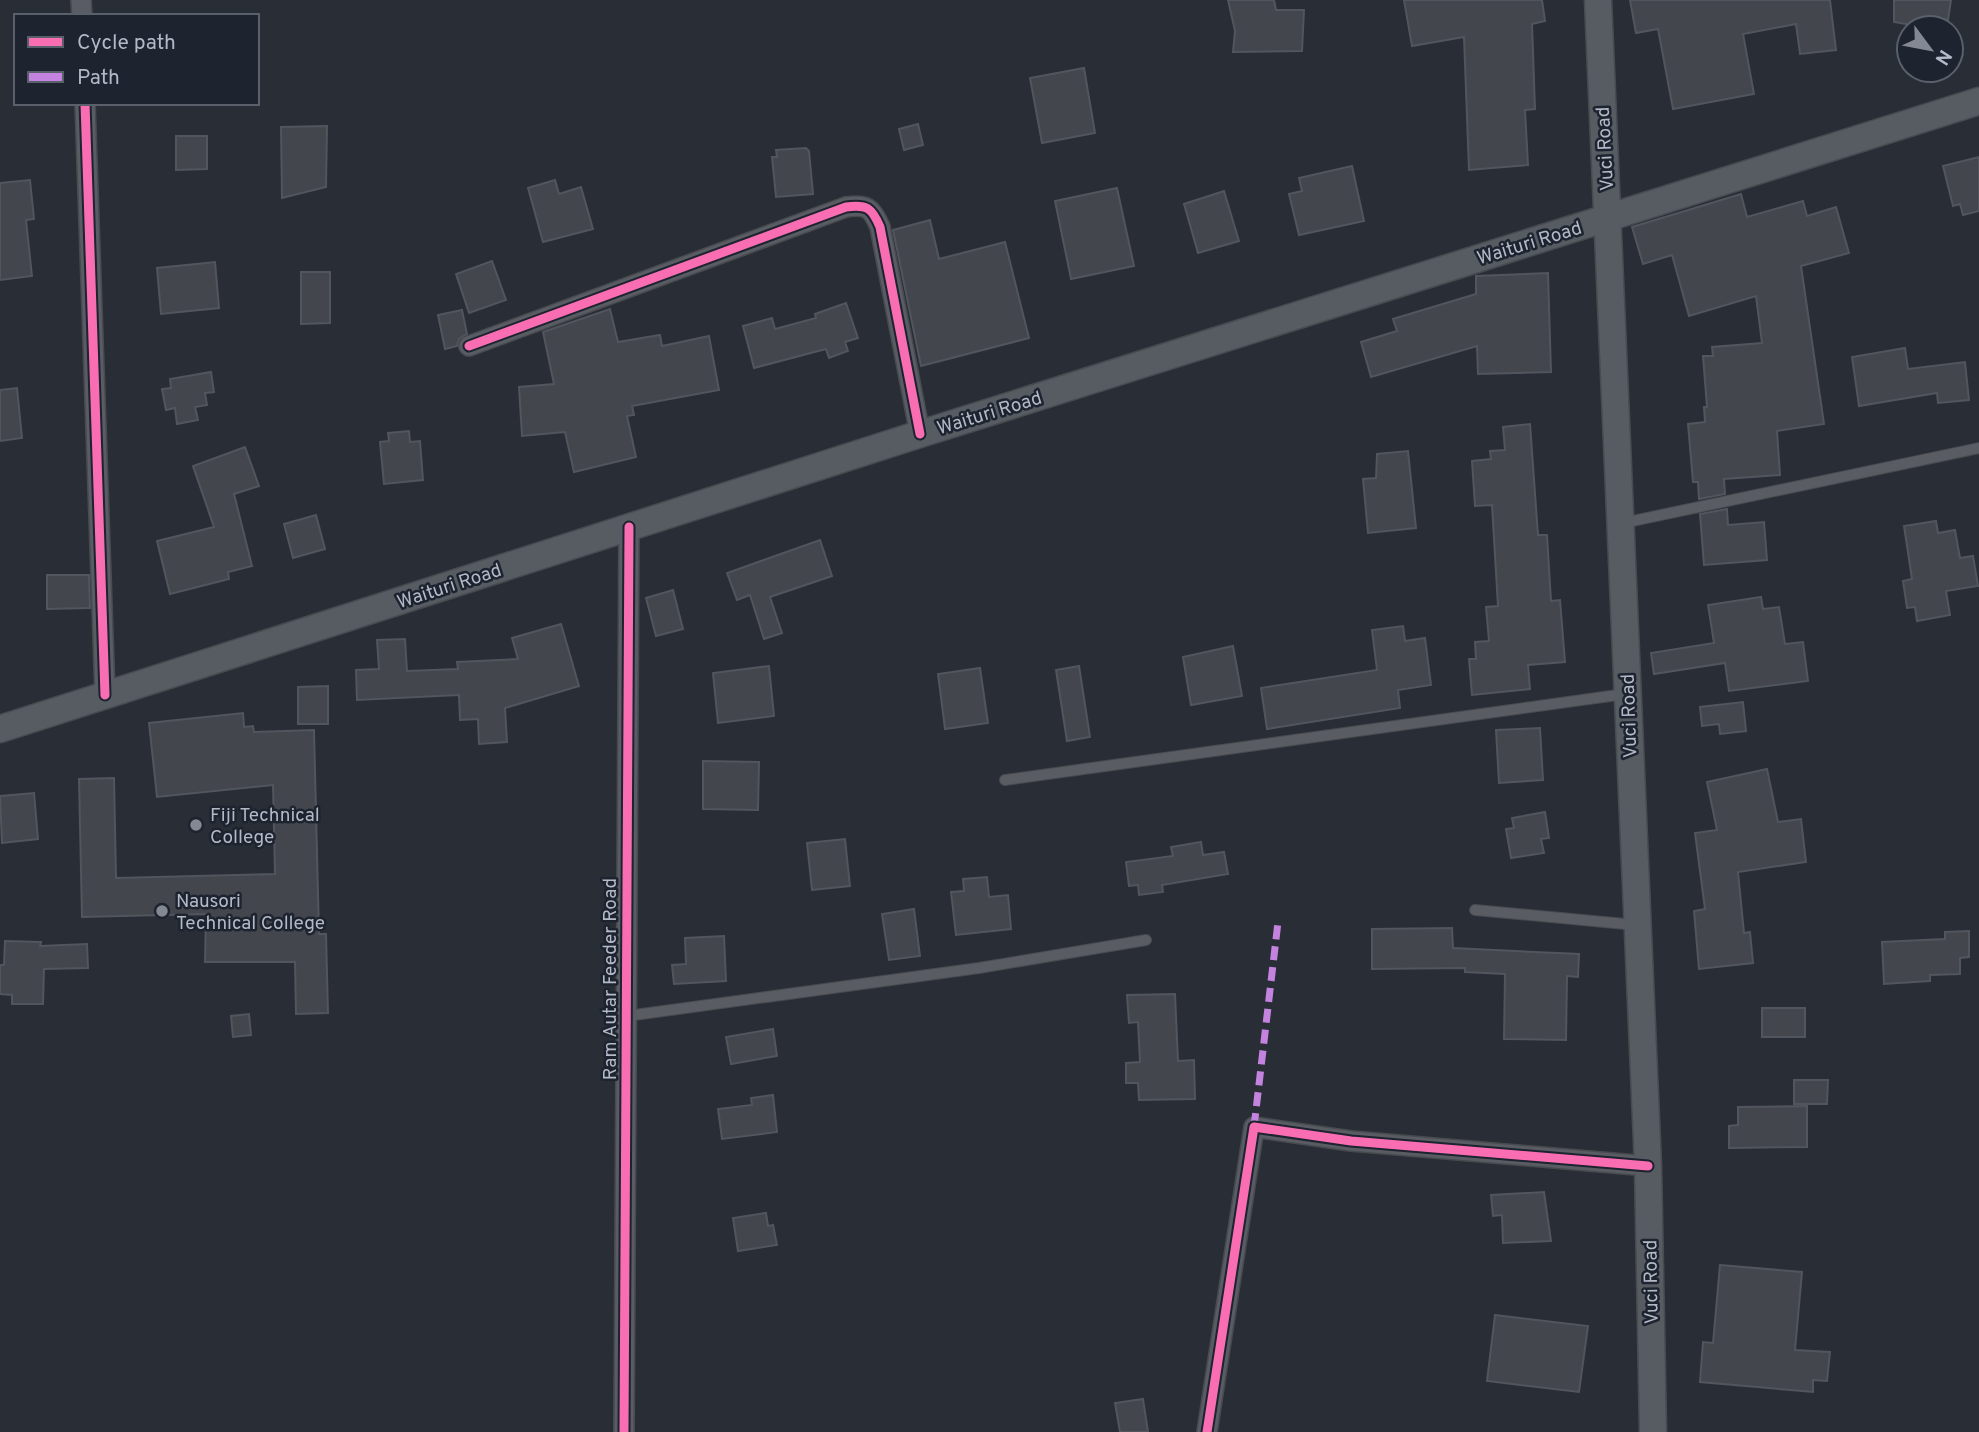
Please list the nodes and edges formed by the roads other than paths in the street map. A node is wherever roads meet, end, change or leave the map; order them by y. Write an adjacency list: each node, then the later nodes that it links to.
1 (1598, 0): 4 (main road, Vuci Road)
2 (1979, 101): 4 (main road, Waituri Road)
3 (85, 105): 11 (street)
4 (1607, 217): 6 (main road, Waituri Road); 8 (main road, Vuci Road)
5 (469, 346): 6 (street)
6 (920, 434): 9 (main road, Waituri Road)
7 (1979, 448): 8 (lane)
8 (1622, 523): 10 (main road, Vuci Road)
9 (629, 527): 11 (main road, Waituri Road); 17 (street, Ram Autar Feeder Road)
10 (1627, 694): 13 (lane); 15 (main road, Vuci Road)
11 (105, 695): 12 (main road, Waituri Road)
12 (0, 729)
13 (1005, 780)
14 (1475, 910): 15 (lane)
15 (1637, 925): 18 (main road, Vuci Road)
16 (1146, 940): 17 (lane)
17 (627, 1016): 19 (street, Ram Autar Feeder Road)
18 (1648, 1166): 20 (street); 21 (main road, Vuci Road)
19 (625, 1432)
20 (1207, 1432)
21 (1653, 1432)

